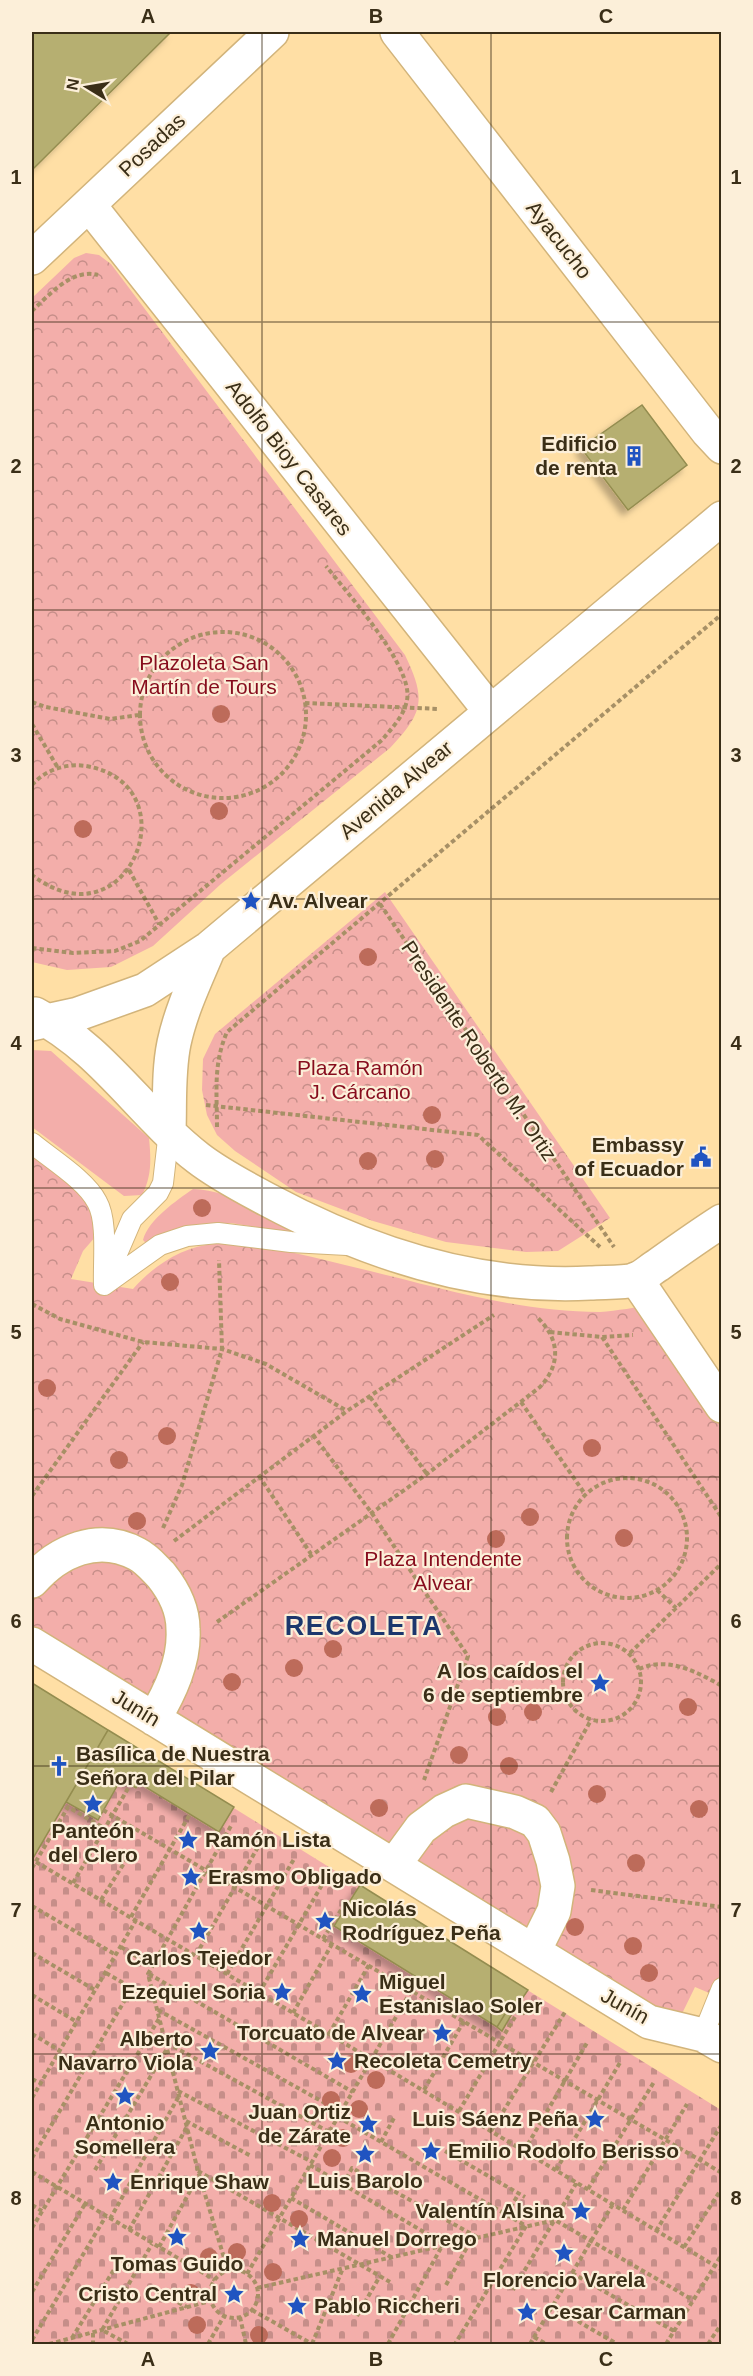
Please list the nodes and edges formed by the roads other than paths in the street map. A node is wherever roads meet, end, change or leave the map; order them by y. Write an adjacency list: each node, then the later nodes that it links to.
1 (272, 32): 3 (street, Posadas)
2 (397, 32): 5 (street, Ayacucho)
3 (89, 205): 4 (street, Posadas); 7 (street, Adolfo Bioy Casares)
4 (32, 258)
5 (722, 447)
6 (722, 518): 7 (street, Avenida Alvear)
7 (490, 711): 8 (street, Avenida Alvear)
8 (210, 948): 9 (street, Avenida Alvear); 10 (street)
9 (37, 1019): 10 (street)
10 (169, 1116): 13 (street); 15 (lane)
11 (32, 1143): 15 (lane)
12 (722, 1221): 14 (street)
13 (364, 1246): 14 (street); 15 (lane)
14 (636, 1280): 16 (street)
15 (104, 1285)
16 (722, 1406)
17 (32, 1581): 19 (street)
18 (32, 1644): 19 (street, Junín)
19 (154, 1719): 20 (street, Junín)
20 (394, 1865): 21 (street, Junín); 21 (street)
21 (534, 1951): 23 (street, Junín)
22 (722, 1988): 23 (lane)
23 (712, 2040)

